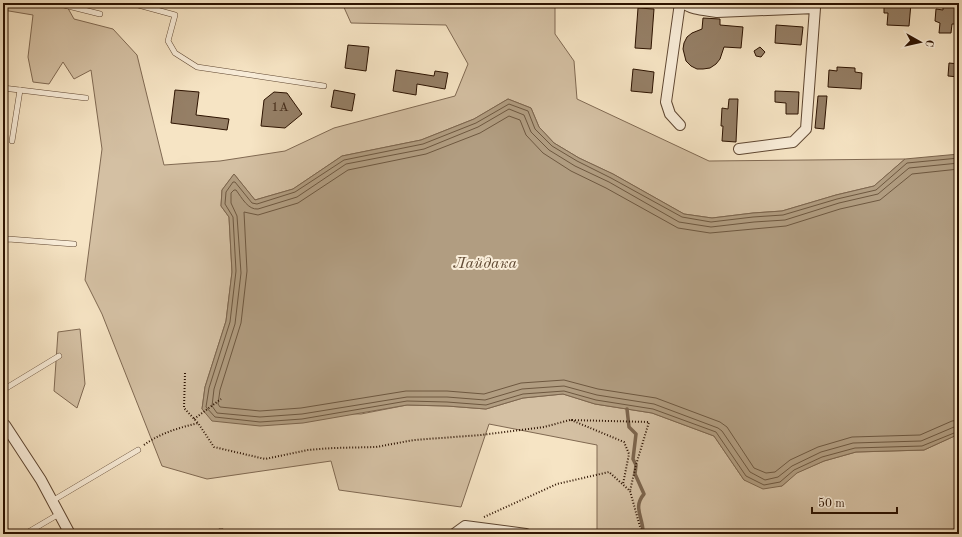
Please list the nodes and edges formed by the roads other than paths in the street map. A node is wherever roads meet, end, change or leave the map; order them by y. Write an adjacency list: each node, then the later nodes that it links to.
1 (56, 3): 5 (lane)
2 (131, 3): 6 (lane)
3 (680, 3): 10 (street)
4 (684, 3): 12 (street)
5 (100, 14)
6 (324, 86)
7 (3, 88): 8 (lane)
8 (20, 90): 9 (lane); 11 (lane)
9 (86, 98)
10 (680, 125)
11 (12, 141)
12 (739, 149)
13 (3, 240): 14 (lane)
14 (74, 244)
15 (60, 356): 16 (lane)
16 (3, 390)
17 (4, 424): 19 (street)
18 (138, 450): 19 (lane)
19 (52, 501): 20 (street)
20 (58, 514): 21 (lane); 22 (street)
21 (26, 534)
22 (70, 534)
23 (454, 534): 24 (street)
24 (526, 534)

